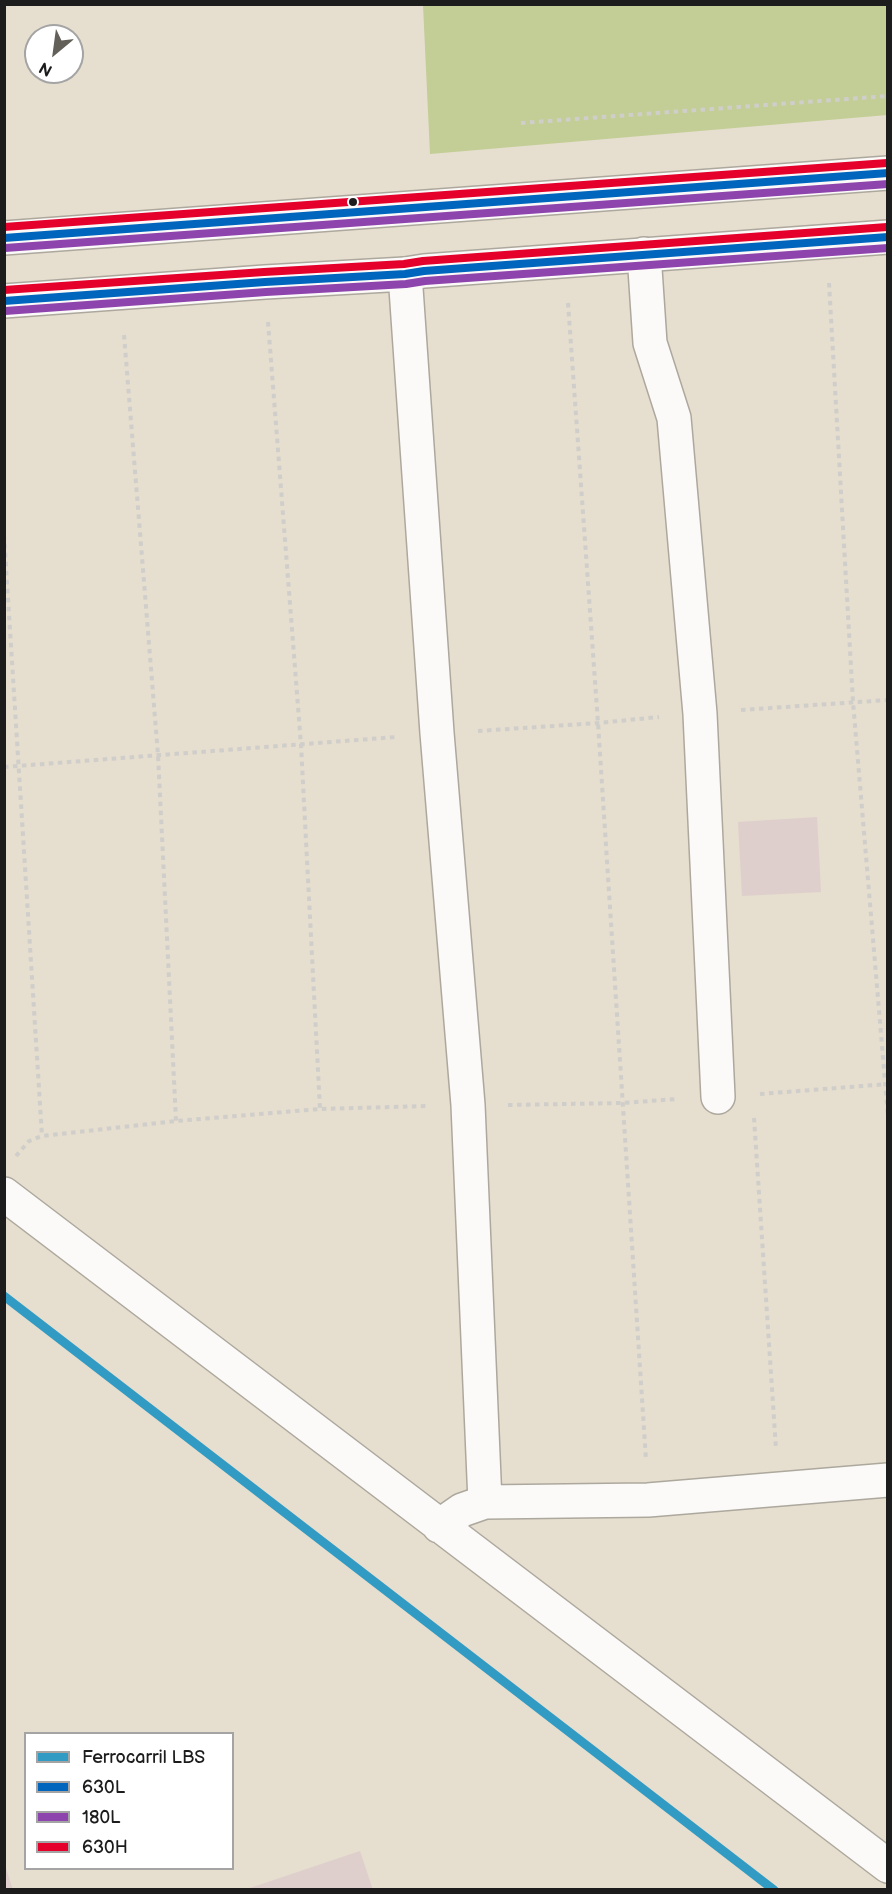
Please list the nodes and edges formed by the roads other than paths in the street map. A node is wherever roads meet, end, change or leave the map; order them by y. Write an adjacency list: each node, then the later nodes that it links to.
1 (888, 173): 3 (street)
2 (888, 237): 4 (street)
3 (4, 238)
4 (644, 255): 5 (street); 7 (street)
5 (405, 274): 6 (street); 10 (street)
6 (4, 301)
7 (718, 1097)
8 (4, 1194): 11 (street)
9 (888, 1480): 10 (street)
10 (486, 1502): 11 (street)
11 (439, 1526): 12 (street)
12 (888, 1866)

